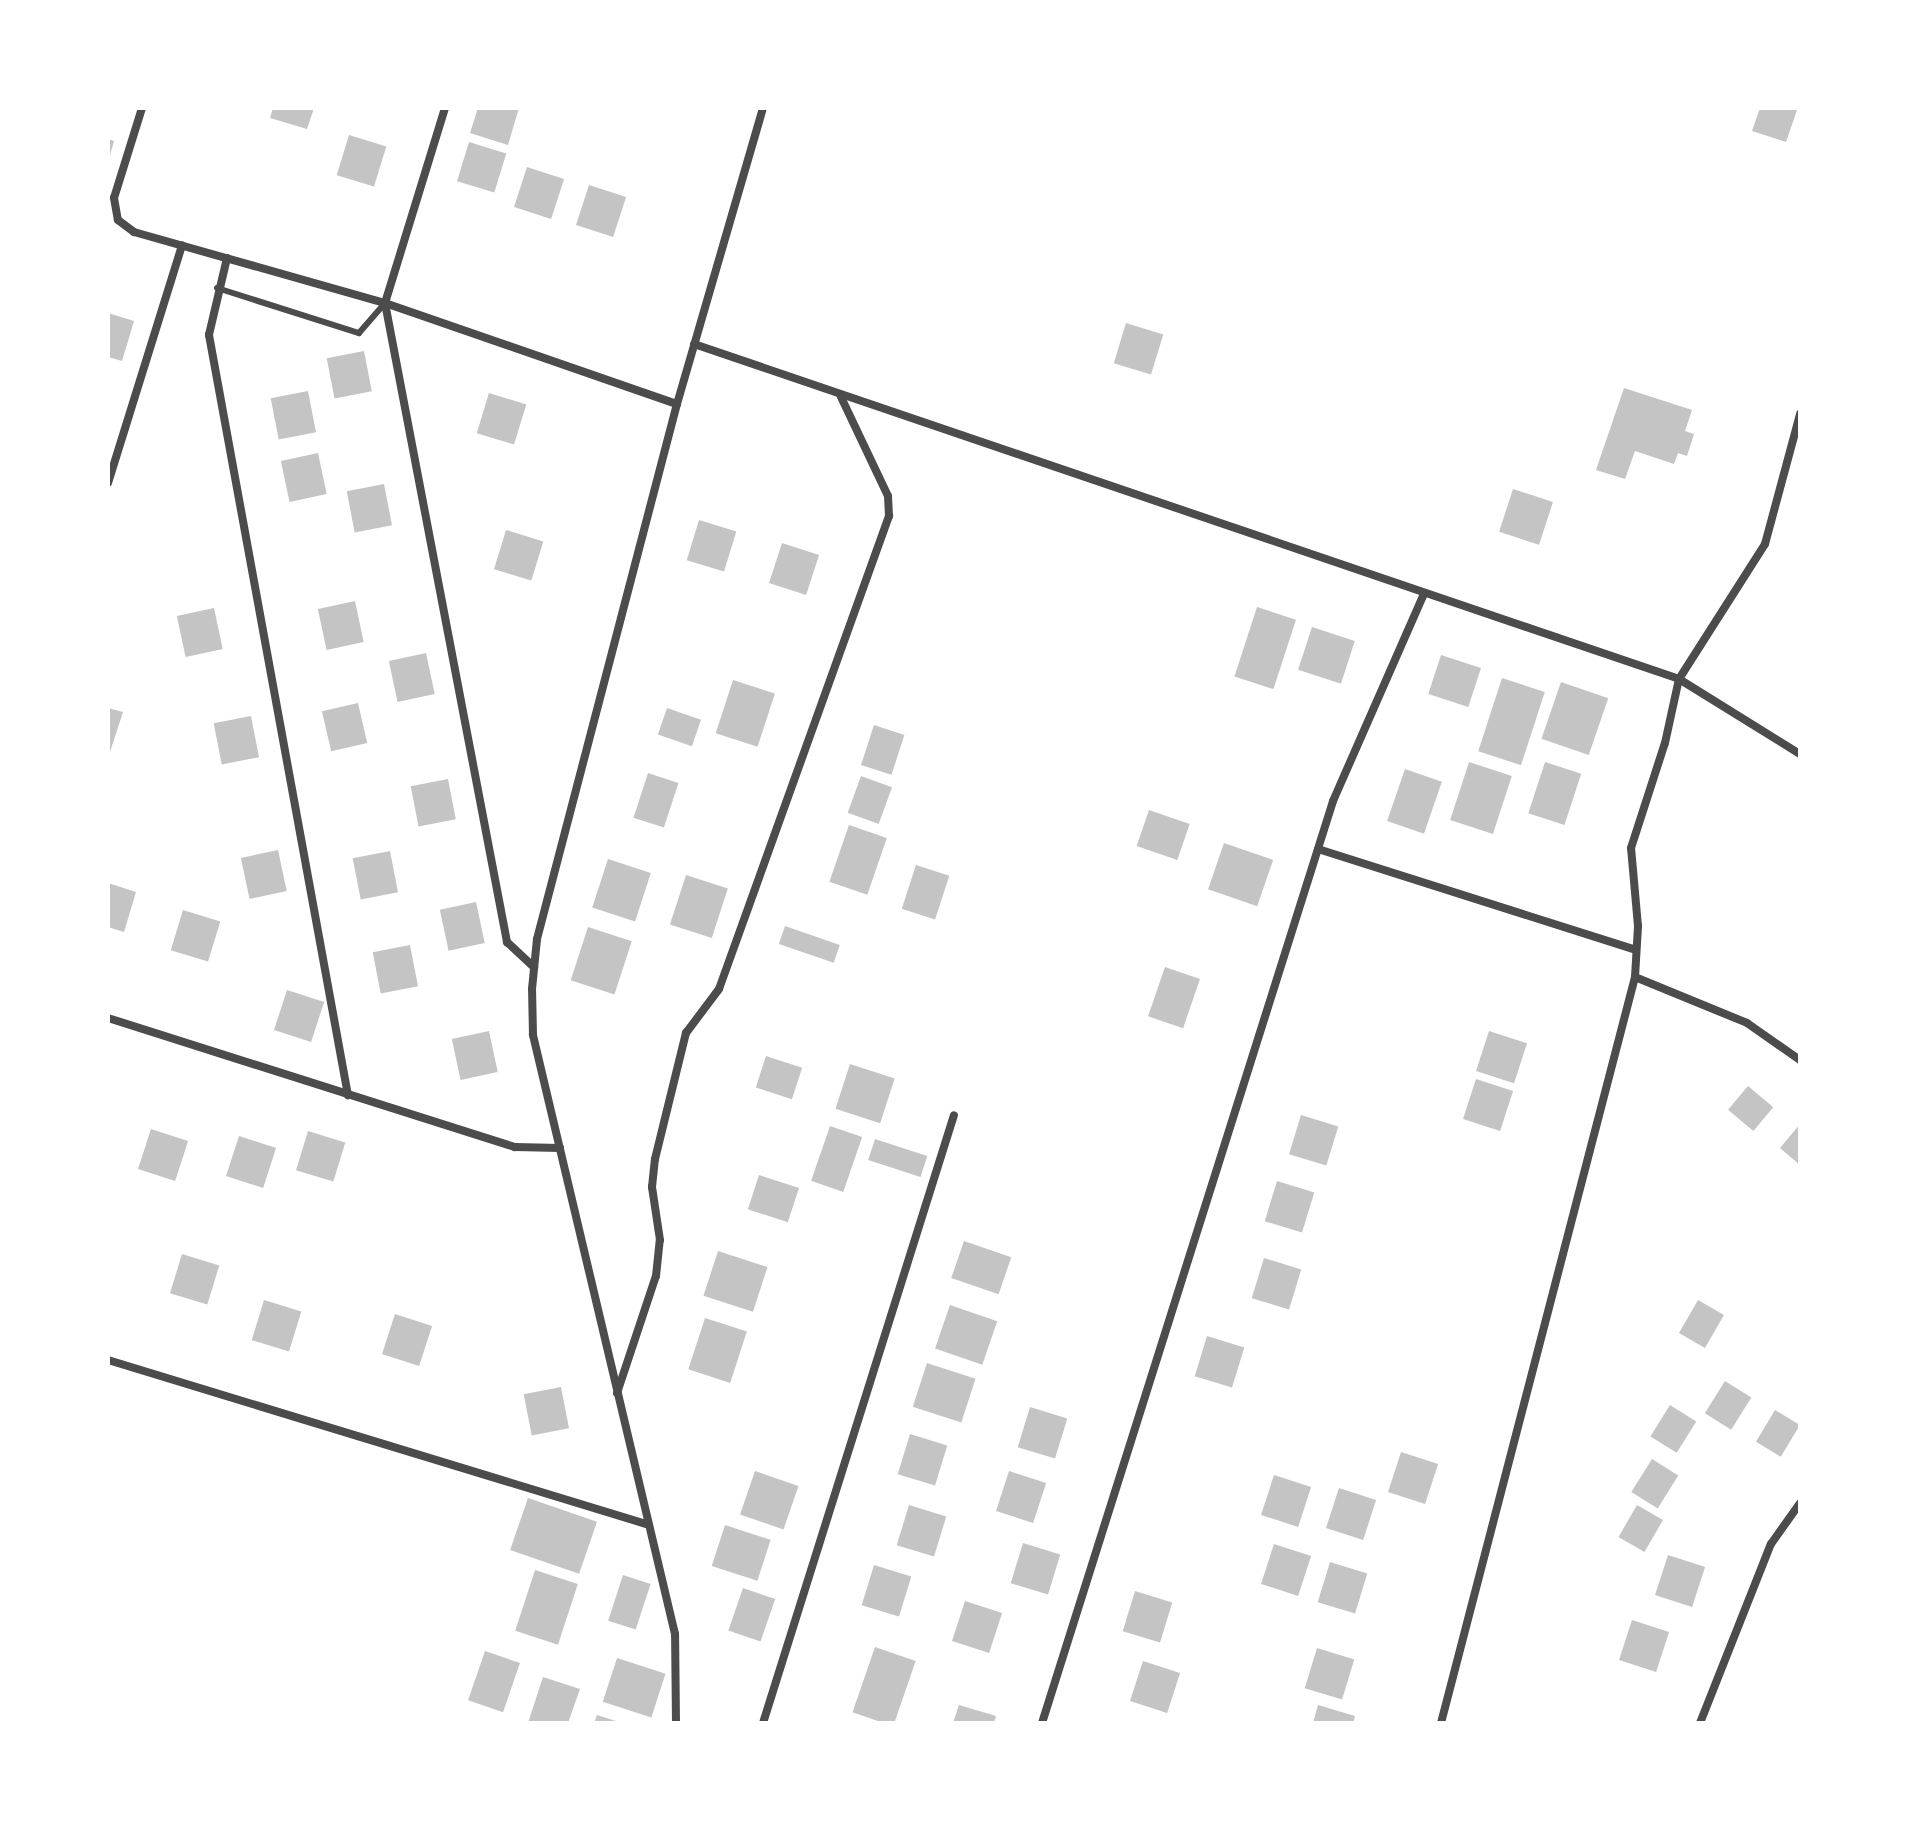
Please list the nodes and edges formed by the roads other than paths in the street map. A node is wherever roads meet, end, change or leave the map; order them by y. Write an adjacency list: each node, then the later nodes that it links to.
1 (142, 108): 4 (street)
2 (445, 108): 7 (street)
3 (763, 108): 8 (street)
4 (182, 245): 5 (street); 12 (street)
5 (227, 258): 6 (street); 7 (street)
6 (217, 288): 7 (lane); 22 (street)
7 (385, 303): 10 (street); 18 (street)
8 (694, 344): 9 (street); 10 (street)
9 (841, 397): 13 (street); 26 (street)
10 (677, 404): 18 (street)
11 (1800, 414): 14 (street)
12 (108, 483)
13 (1423, 596): 14 (street); 16 (street)
14 (1679, 679): 15 (street); 17 (street)
15 (1800, 754)
16 (1318, 849): 17 (street); 31 (street)
17 (1634, 949): 19 (street)
18 (534, 967): 24 (street)
19 (1635, 977): 21 (street); 32 (street)
20 (108, 1018): 22 (street)
21 (1800, 1060)
22 (348, 1095): 24 (street)
23 (954, 1115): 30 (street)
24 (560, 1148): 26 (street)
25 (108, 1360): 28 (street)
26 (617, 1394): 28 (street)
27 (1800, 1503): 33 (street)
28 (646, 1524): 29 (street)
29 (676, 1723)
30 (763, 1723)
31 (1042, 1723)
32 (1441, 1723)
33 (1700, 1723)

